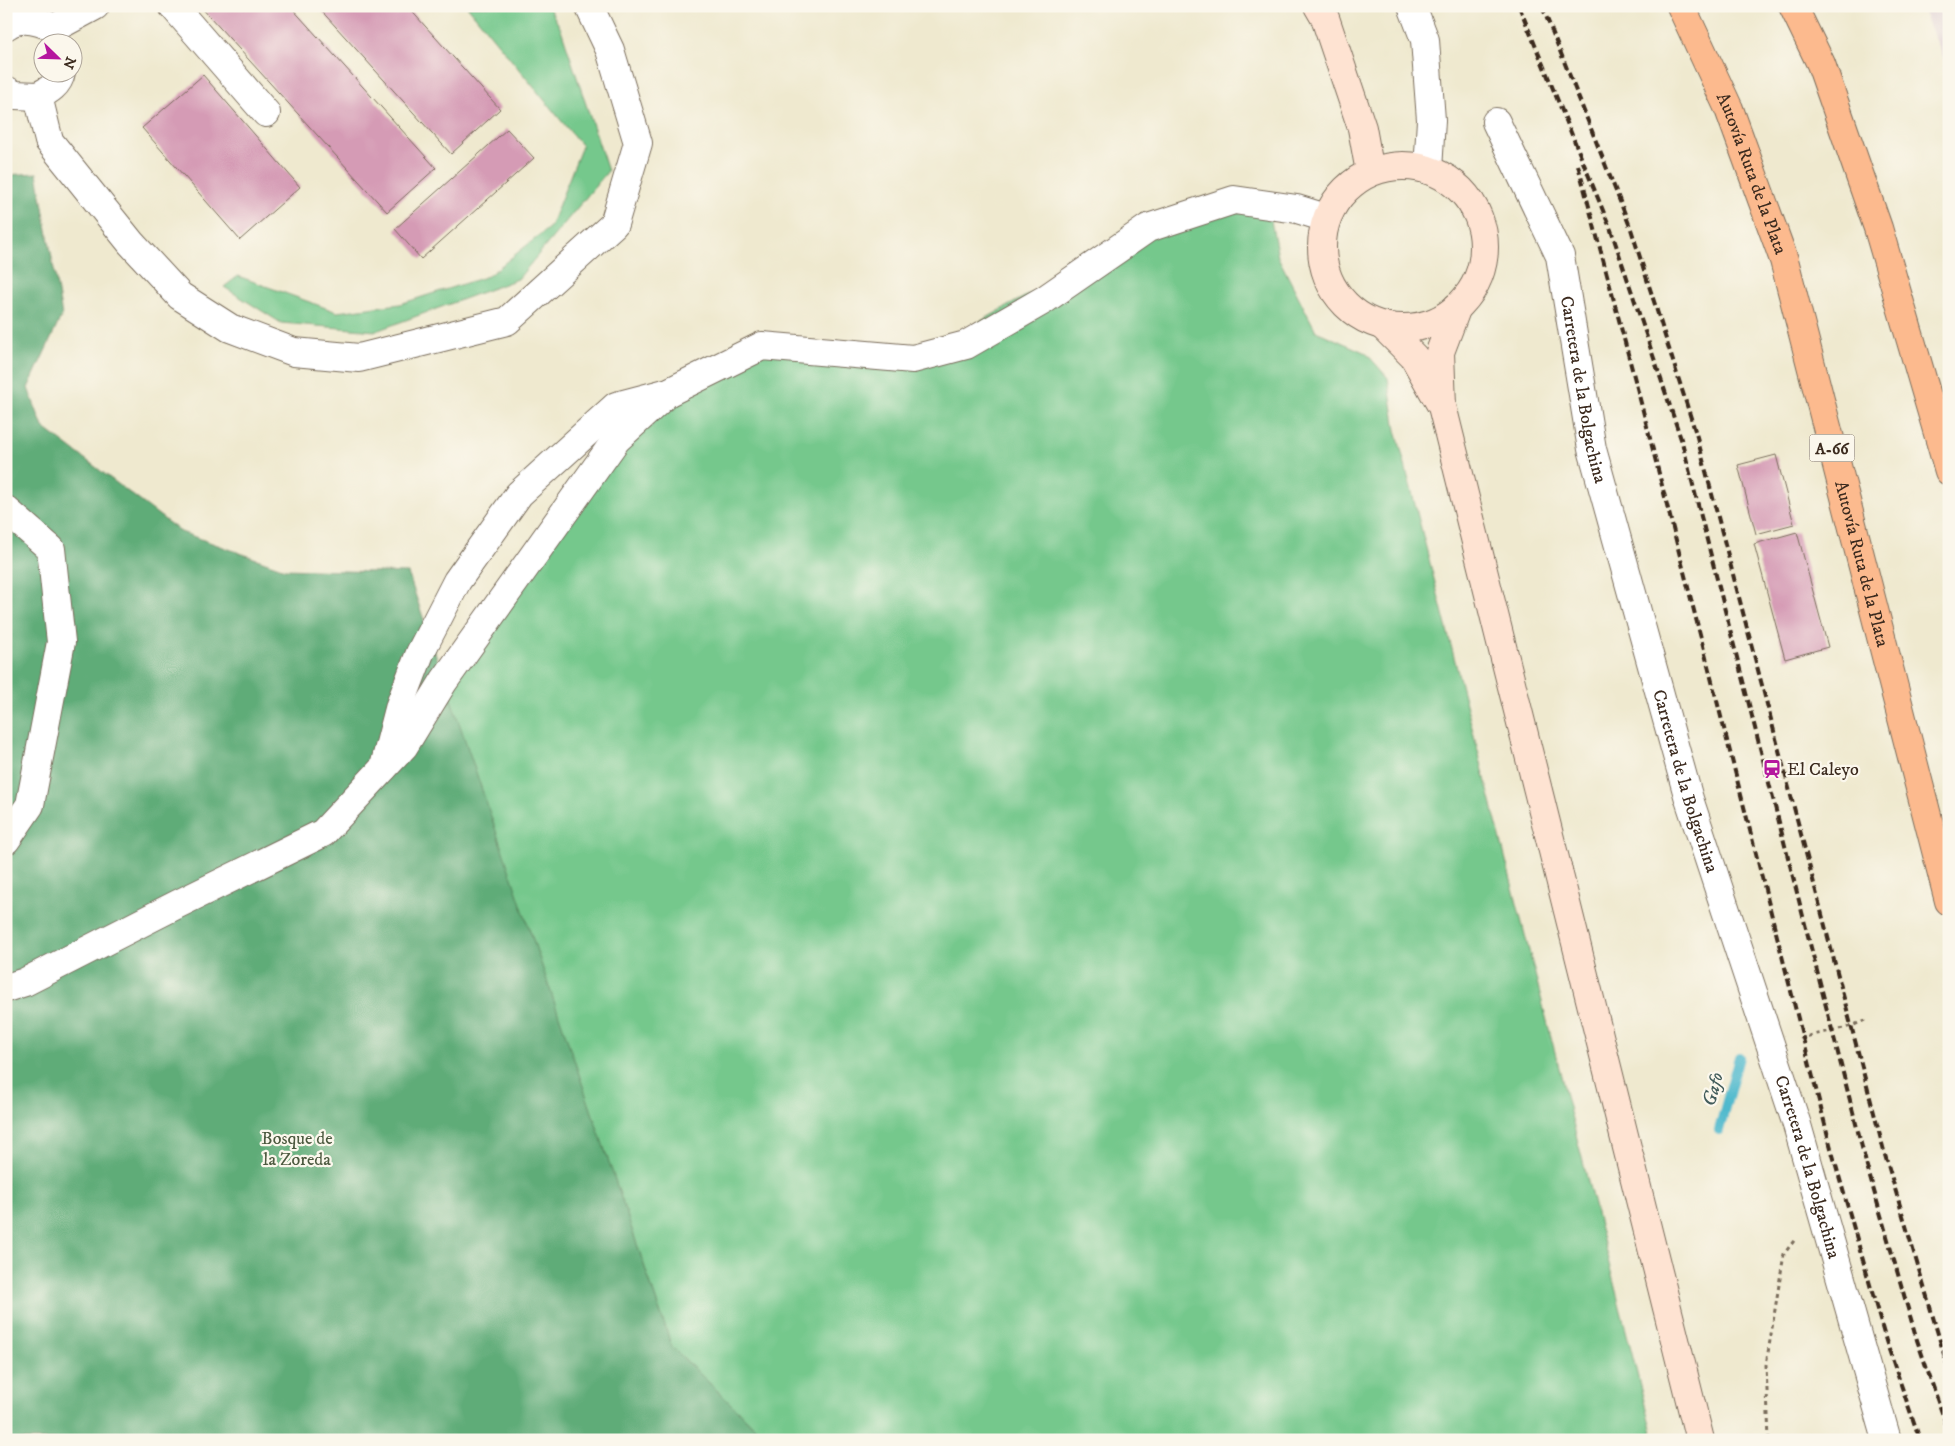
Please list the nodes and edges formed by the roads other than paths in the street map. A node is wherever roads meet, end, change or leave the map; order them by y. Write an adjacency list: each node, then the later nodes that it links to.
1 (95, 6): 9 (street)
2 (173, 6): 13 (street)
3 (590, 6): 12 (street)
4 (1318, 6): 16 (street)
5 (1412, 6): 15 (street)
6 (1681, 6): 26 (highway, Autovía Ruta de la Plata / A-66)
7 (1793, 6): 22 (highway)
8 (6, 26): 9 (street)
9 (55, 26)
10 (57, 82): 12 (street)
11 (6, 90): 12 (street)
12 (38, 96)
13 (266, 113)
14 (1496, 122): 29 (street, Carretera de la Bolgachina)
15 (1428, 170): 16 (street); 18 (street)
16 (1370, 172): 17 (street)
17 (1326, 218): 19 (street); 20 (street)
18 (1457, 307): 19 (street); 21 (street)
19 (1383, 326): 21 (street)
20 (669, 392): 24 (street); 24 (street)
21 (1442, 406): 28 (street)
22 (1949, 471)
23 (6, 510): 25 (street)
24 (384, 767): 27 (street)
25 (6, 840)
26 (1949, 901)
27 (6, 988)
28 (1700, 1440)
29 (1887, 1440)

